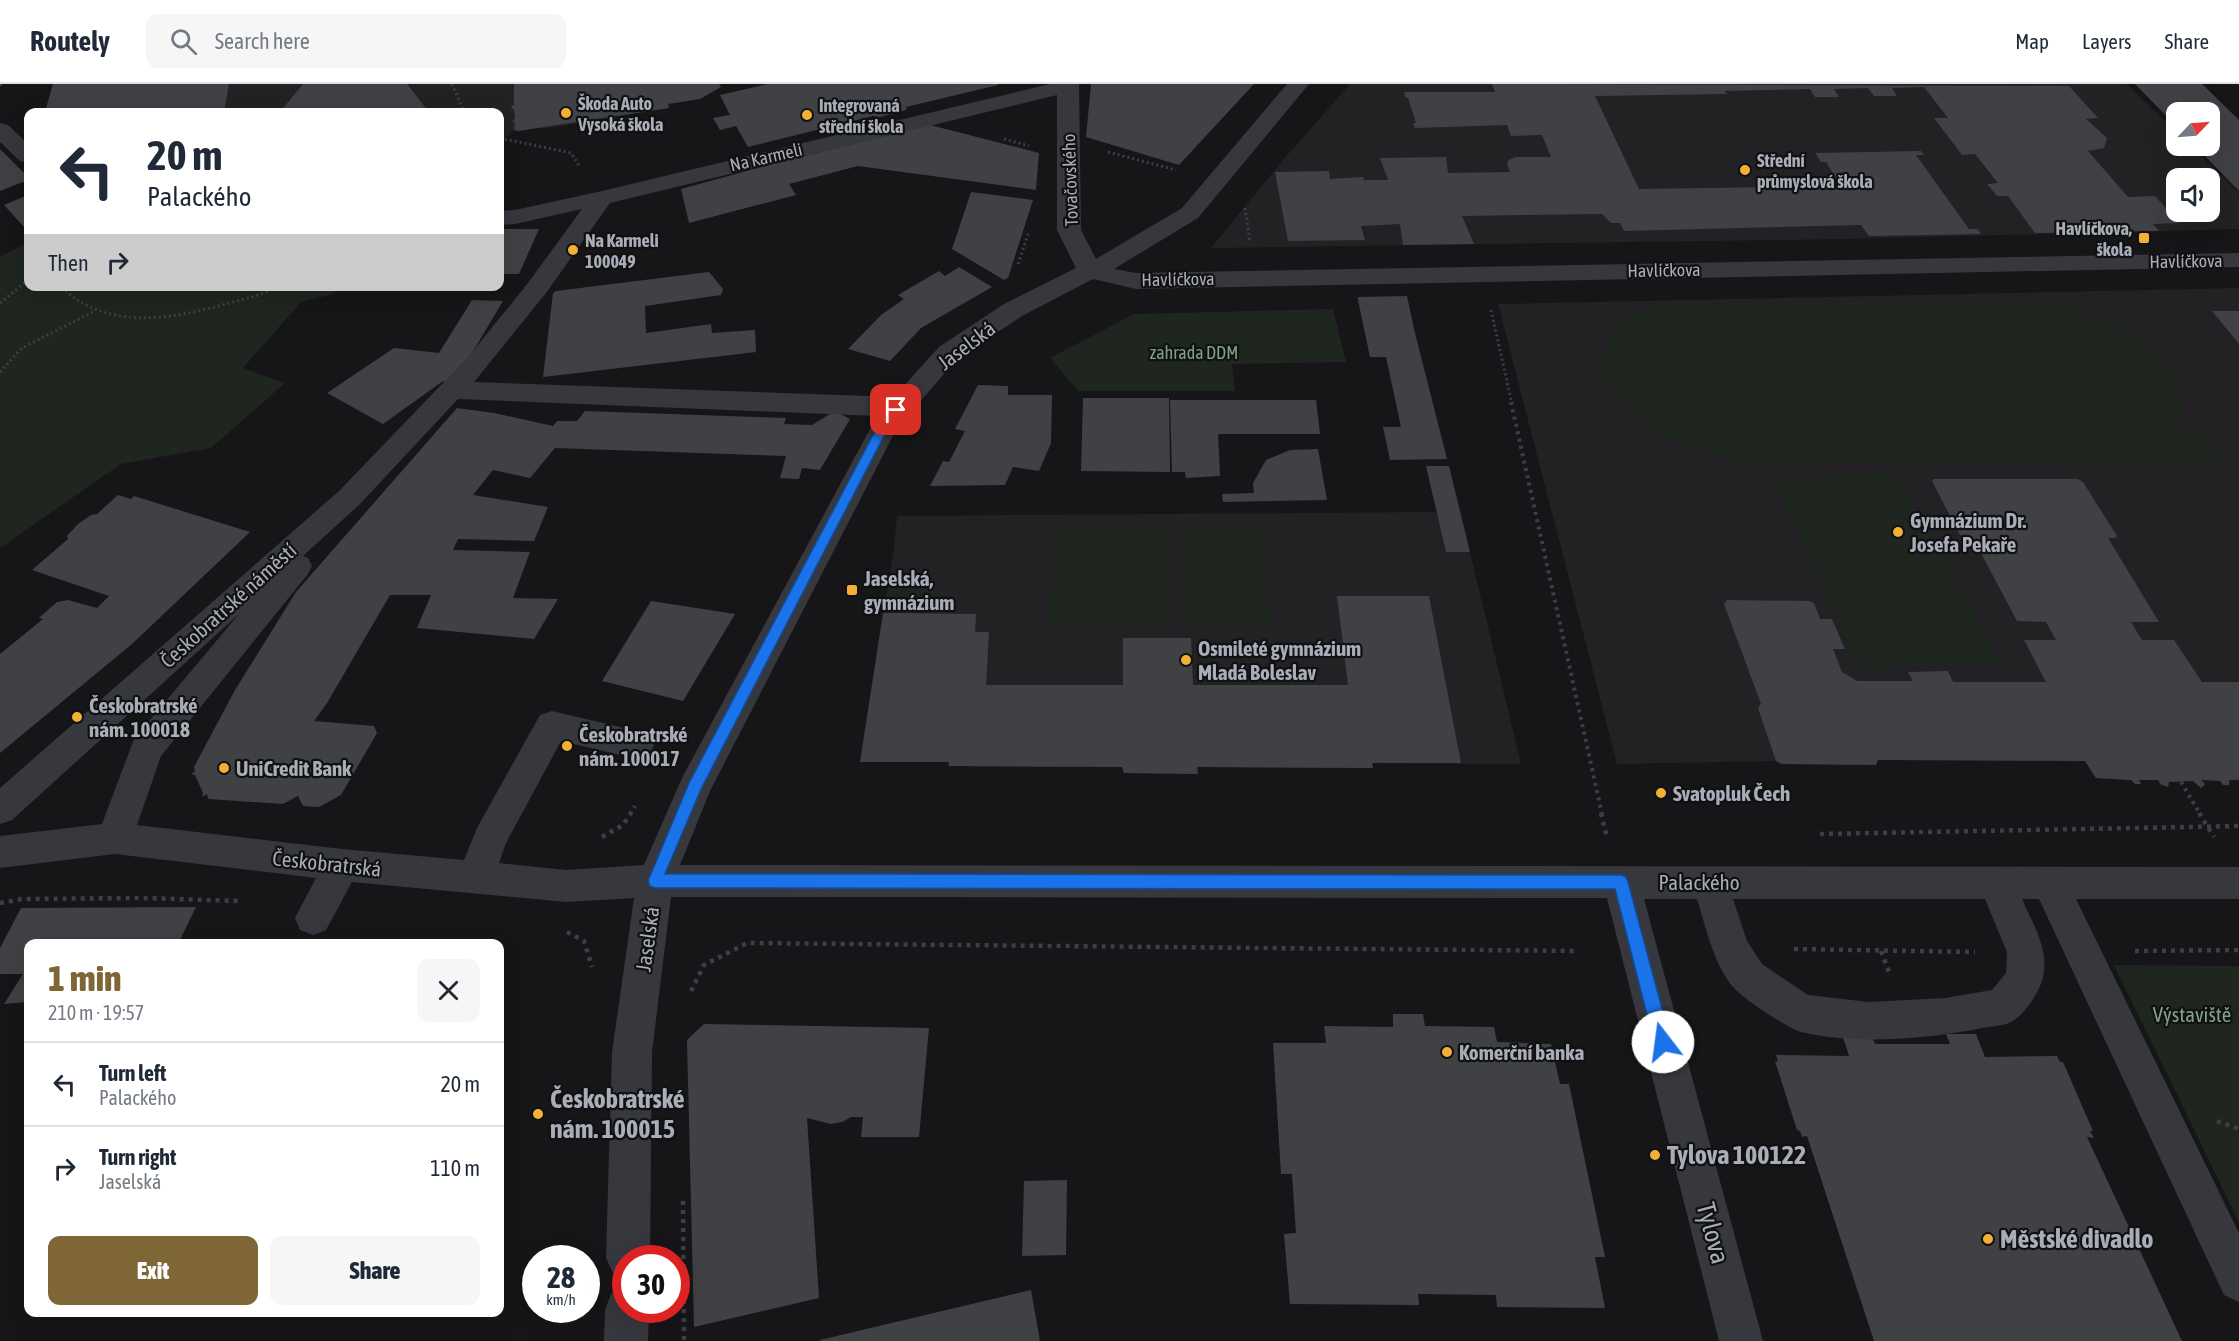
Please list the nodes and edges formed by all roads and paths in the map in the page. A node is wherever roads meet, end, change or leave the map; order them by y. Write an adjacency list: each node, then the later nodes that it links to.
1 (452, 84): 4 (path)
2 (1298, 84): 15 (street, Jaselská)
3 (1060, 86): 10 (street, Na Karmeli); 15 (street, Tovačovského)
4 (462, 108)
5 (0, 130): 8 (street)
6 (504, 139): 10 (path)
7 (1106, 151): 9 (path)
8 (24, 152)
9 (1180, 171)
10 (602, 198): 12 (street, Na Karmeli); 23 (street, Českobratrské náměstí)
11 (1244, 202): 13 (path)
12 (504, 218)
13 (1250, 244)
14 (2239, 260): 15 (street, Havlíčkova)
15 (1090, 271): 24 (street, Jaselská)
16 (24, 283): 19 (path)
17 (65, 291): 21 (path)
18 (269, 291): 21 (path)
19 (0, 303)
20 (1490, 303): 34 (path)
21 (94, 311): 22 (path)
22 (0, 372)
23 (451, 390): 24 (street); 25 (street, Českobratrské náměstí)
24 (896, 410): 38 (street, Jaselská)
25 (349, 498): 28 (street, Českobratrské náměstí); 32 (street, Českobratrské náměstí)
26 (637, 745): 37 (street)
27 (2181, 782): 29 (path)
28 (0, 809)
29 (2207, 825): 30 (path); 31 (path); 43 (path)
30 (2239, 826)
31 (1819, 834)
32 (115, 838): 35 (street, Českobratrská); 36 (street, Českobratrská)
33 (1619, 838): 34 (path)
34 (1607, 839): 41 (path)
35 (0, 852)
36 (342, 865): 37 (street, Českobratrská); 45 (street)
37 (475, 878): 38 (street, Českobratrská)
38 (655, 881): 41 (street, Palackého); 54 (street, Jaselská)
39 (1996, 881): 40 (street, Palackého); 42 (street, Palackého); 42 (street)
40 (2049, 881): 43 (street, Palackého); 55 (street)
41 (1621, 882): 42 (street, Palackého); 58 (street, Tylova)
42 (1710, 882)
43 (2239, 883)
44 (0, 903): 45 (path)
45 (316, 912)
46 (562, 930): 52 (path)
47 (1792, 949): 51 (path)
48 (1578, 951): 53 (path)
49 (2132, 951): 50 (path)
50 (2239, 951)
51 (1985, 952)
52 (593, 971)
53 (691, 993)
54 (628, 1245)
55 (2239, 1280)
56 (627, 1323): 57 (street)
57 (626, 1341)
58 (1741, 1341)

